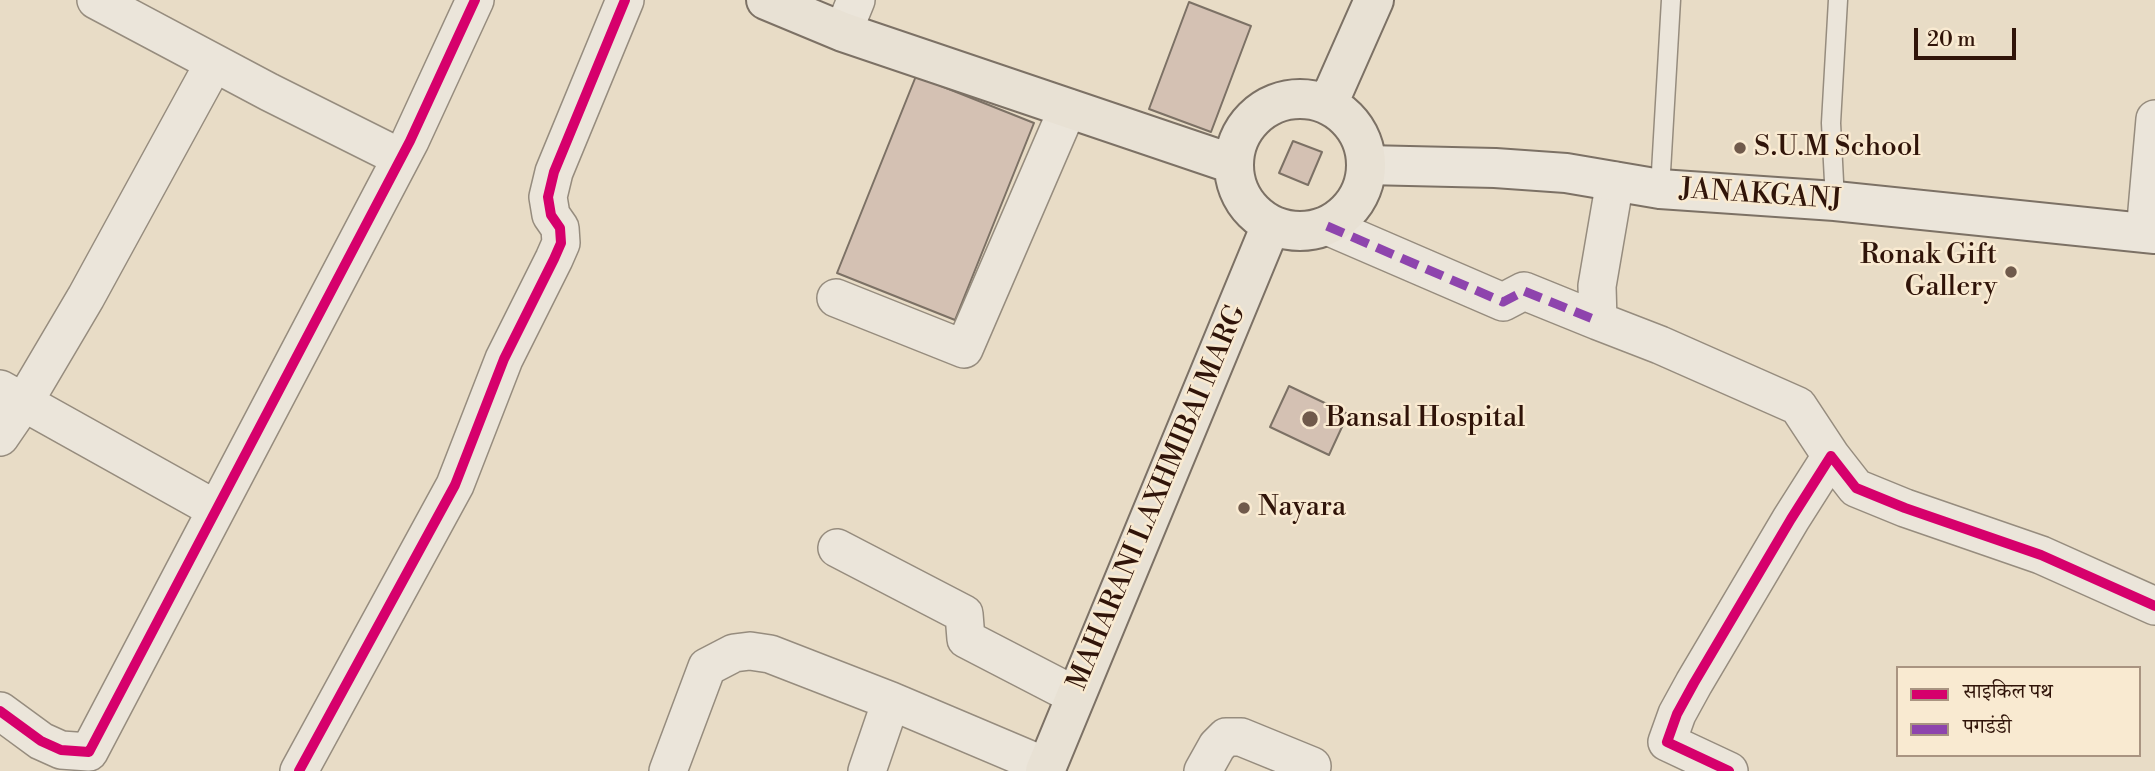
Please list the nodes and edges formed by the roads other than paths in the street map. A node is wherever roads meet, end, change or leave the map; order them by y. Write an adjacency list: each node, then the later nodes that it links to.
1 (96, 0): 9 (street)
2 (475, 0): 13 (street)
3 (625, 0): 36 (street)
4 (766, 0): 8 (main road)
5 (1374, 0): 10 (main road)
6 (1671, 0): 17 (lane)
7 (1838, 0): 18 (lane)
8 (850, 16): 11 (main road)
9 (214, 63): 13 (street); 24 (street)
10 (1328, 104): 14 (main road); 15 (main road)
11 (1068, 108): 14 (main road); 22 (street)
12 (2155, 119): 21 (street)
13 (401, 158): 27 (street)
14 (1233, 164): 19 (main road)
15 (1366, 165): 16 (main road, JANAKGANJ); 20 (main road)
16 (1615, 181): 17 (main road, JANAKGANJ); 23 (street)
17 (1660, 189): 18 (main road, JANAKGANJ)
18 (1835, 201): 21 (main road, JANAKGANJ)
19 (1271, 225): 20 (main road); 30 (main road, MAHARANI LAXHMIBAI MARG)
20 (1327, 226): 23 (street)
21 (2150, 234)
22 (836, 298)
23 (1598, 321): 26 (street)
24 (12, 395): 25 (street); 27 (street)
25 (0, 437)
26 (1831, 456): 29 (street); 40 (street)
27 (215, 509): 33 (street)
28 (837, 548): 30 (street)
29 (2155, 606)
30 (1076, 696): 35 (main road, MAHARANI LAXHMIBAI MARG)
31 (891, 701): 35 (street); 37 (street); 38 (street)
32 (0, 711): 33 (street)
33 (83, 761)
34 (1312, 766): 39 (street)
35 (1046, 769)
36 (299, 771)
37 (668, 771)
38 (867, 771)
39 (1203, 771)
40 (1729, 771)

